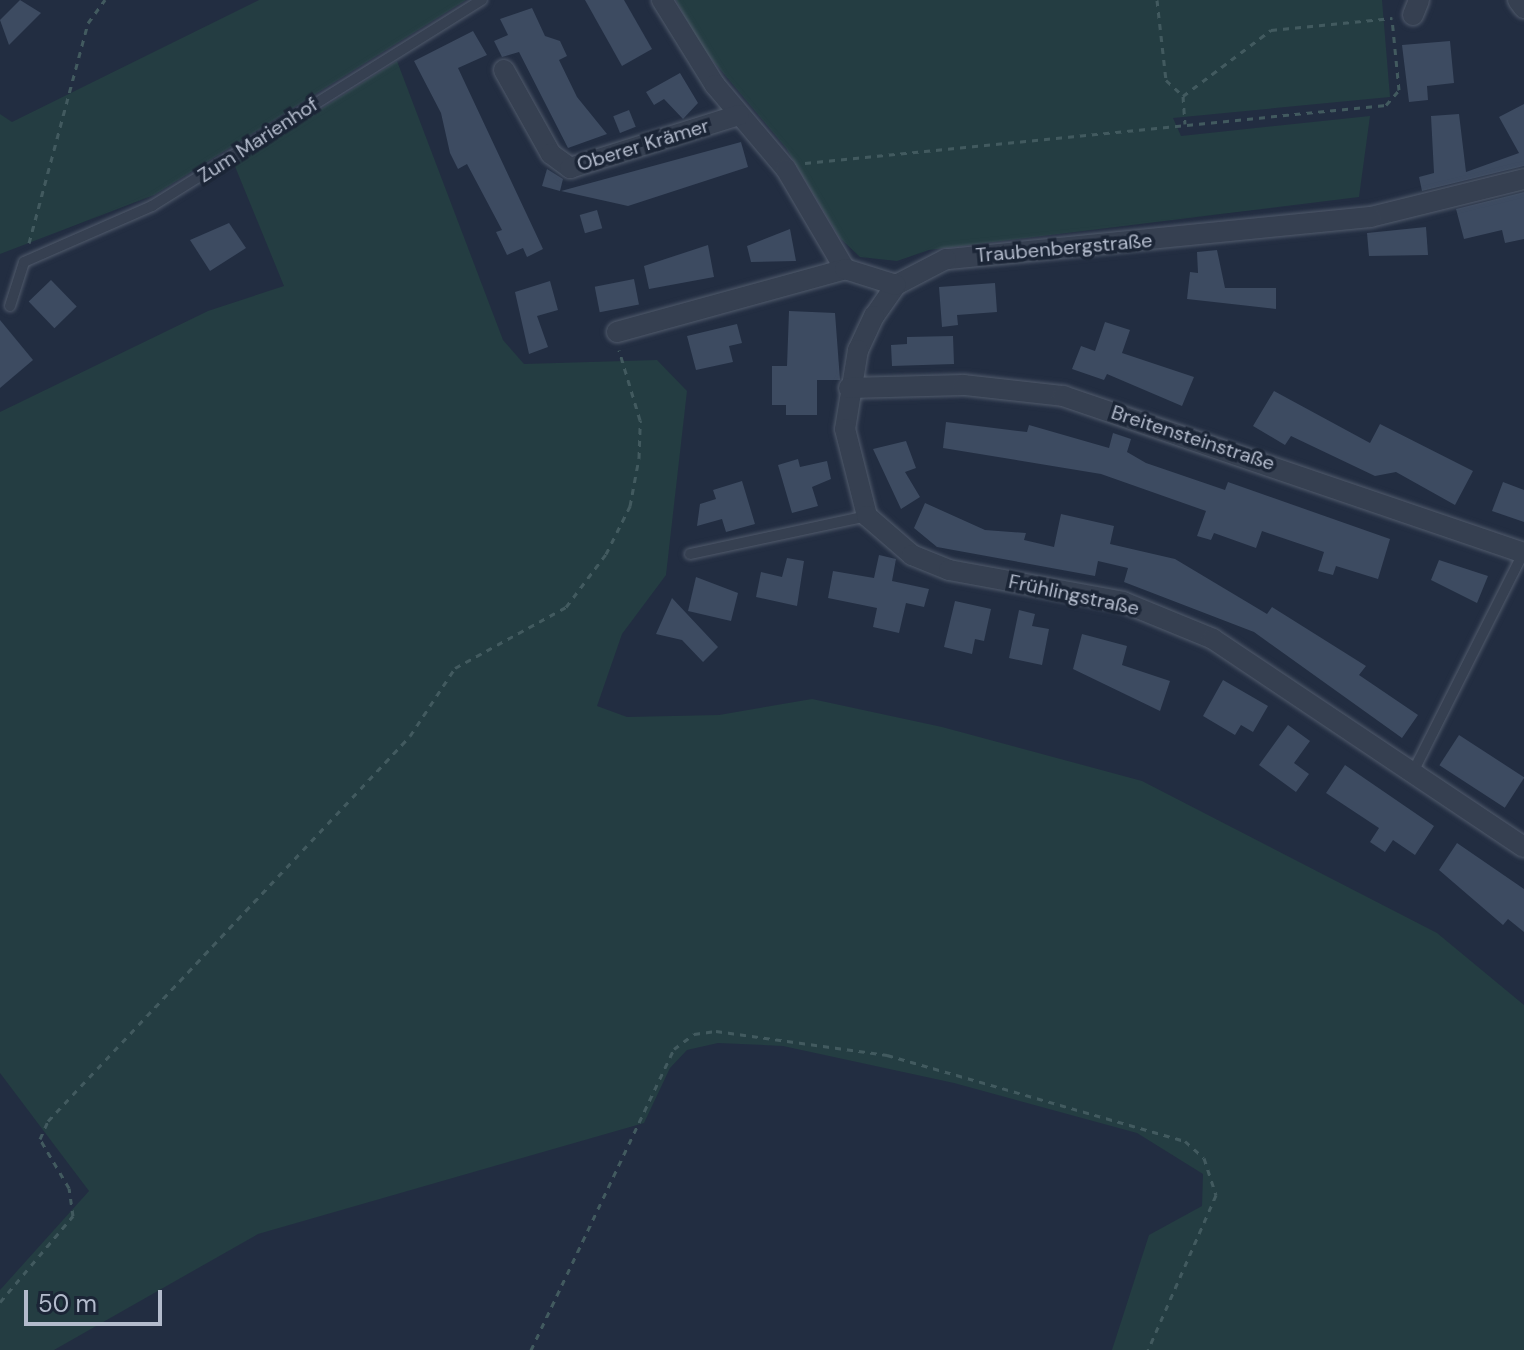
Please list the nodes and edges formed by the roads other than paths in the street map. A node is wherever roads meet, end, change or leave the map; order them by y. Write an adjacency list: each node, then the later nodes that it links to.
1 (482, 0): 10 (lane, Zum Marienhof)
2 (662, 0): 6 (street)
3 (1518, 0): 4 (street)
4 (1524, 8)
5 (504, 70): 6 (street, Oberer Krämer)
6 (739, 115): 8 (street)
7 (1524, 179): 9 (street, Traubenbergstraße)
8 (845, 269): 9 (street); 11 (street)
9 (896, 285): 12 (street)
10 (10, 306)
11 (617, 332)
12 (849, 388): 13 (street); 14 (street, Breitensteinstraße)
13 (867, 516): 15 (lane); 16 (street, Frühlingstraße)
14 (1524, 553): 16 (lane)
15 (690, 554)
16 (1413, 772): 17 (street, Frühlingstraße)
17 (1524, 847)

